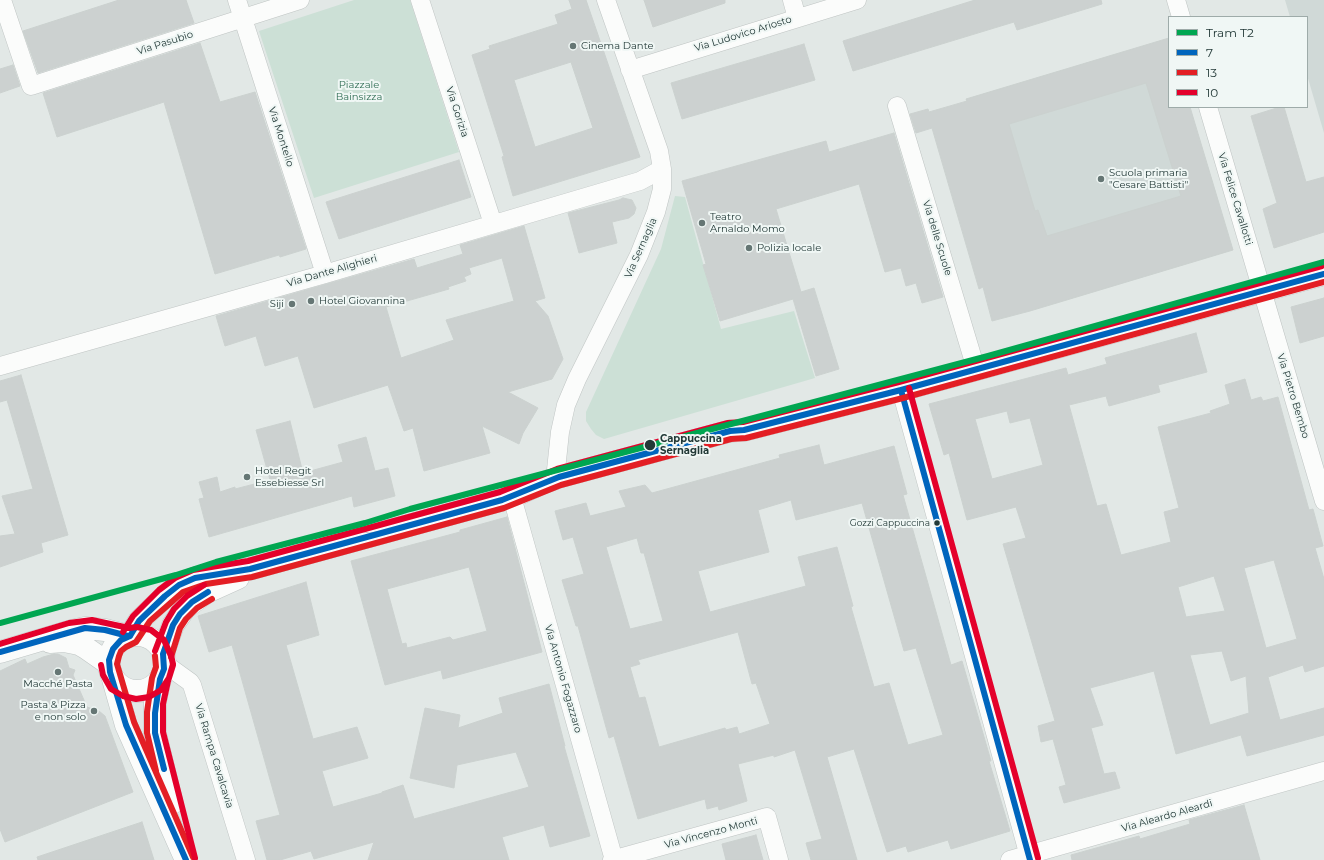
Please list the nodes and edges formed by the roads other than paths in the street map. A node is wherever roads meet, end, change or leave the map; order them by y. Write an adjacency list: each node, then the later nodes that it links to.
1 (2, 0): 11 (street, Via Pasubio)
2 (237, 0): 11 (street, Via Montello)
3 (300, 0): 11 (street, Via Pasubio)
4 (420, 0): 16 (street, Via Gorizia)
5 (606, 0): 12 (street, Via Sernaglia)
6 (792, 0): 10 (street)
7 (857, 0): 10 (street, Via Ludovico Ariosto)
8 (1176, 0): 9 (street)
9 (1181, 16)
10 (797, 18): 12 (street, Via Ludovico Ariosto)
11 (250, 28): 17 (street, Via Montello)
12 (630, 70): 15 (street, Via Sernaglia)
13 (898, 106): 21 (street, Via delle Scuole)
14 (1208, 108): 19 (street, Via Felice Cavallotti)
15 (662, 169): 16 (street, Via Dante Alighieri); 23 (street, Via Sernaglia)
16 (493, 224): 17 (street, Via Dante Alighieri)
17 (325, 274): 20 (street, Via Dante Alighieri)
18 (1324, 274): 19 (street)
19 (1262, 291): 21 (street); 25 (street, Via Pietro Bembo)
20 (0, 366)
21 (976, 369): 22 (street)
22 (901, 390): 23 (street); 33 (street)
23 (548, 477): 24 (street)
24 (512, 497): 26 (street); 36 (street, Via Antonio Fogazzaro)
25 (1324, 501)
26 (250, 569): 27 (street); 30 (street)
27 (129, 636): 28 (street); 30 (street); 31 (street)
28 (31, 643): 29 (street); 31 (street)
29 (0, 652)
30 (162, 666): 31 (street); 34 (street); 35 (street, Via Rampa Cavalcavia)
31 (111, 671): 34 (street)
32 (1324, 771): 33 (street, Via Aleardo Aleardi)
33 (1029, 858): 38 (street, Via Aleardo Aleardi)
34 (187, 860)
35 (246, 860)
36 (614, 860): 37 (street, Via Vincenzo Monti)
37 (779, 860)
38 (1010, 860)

